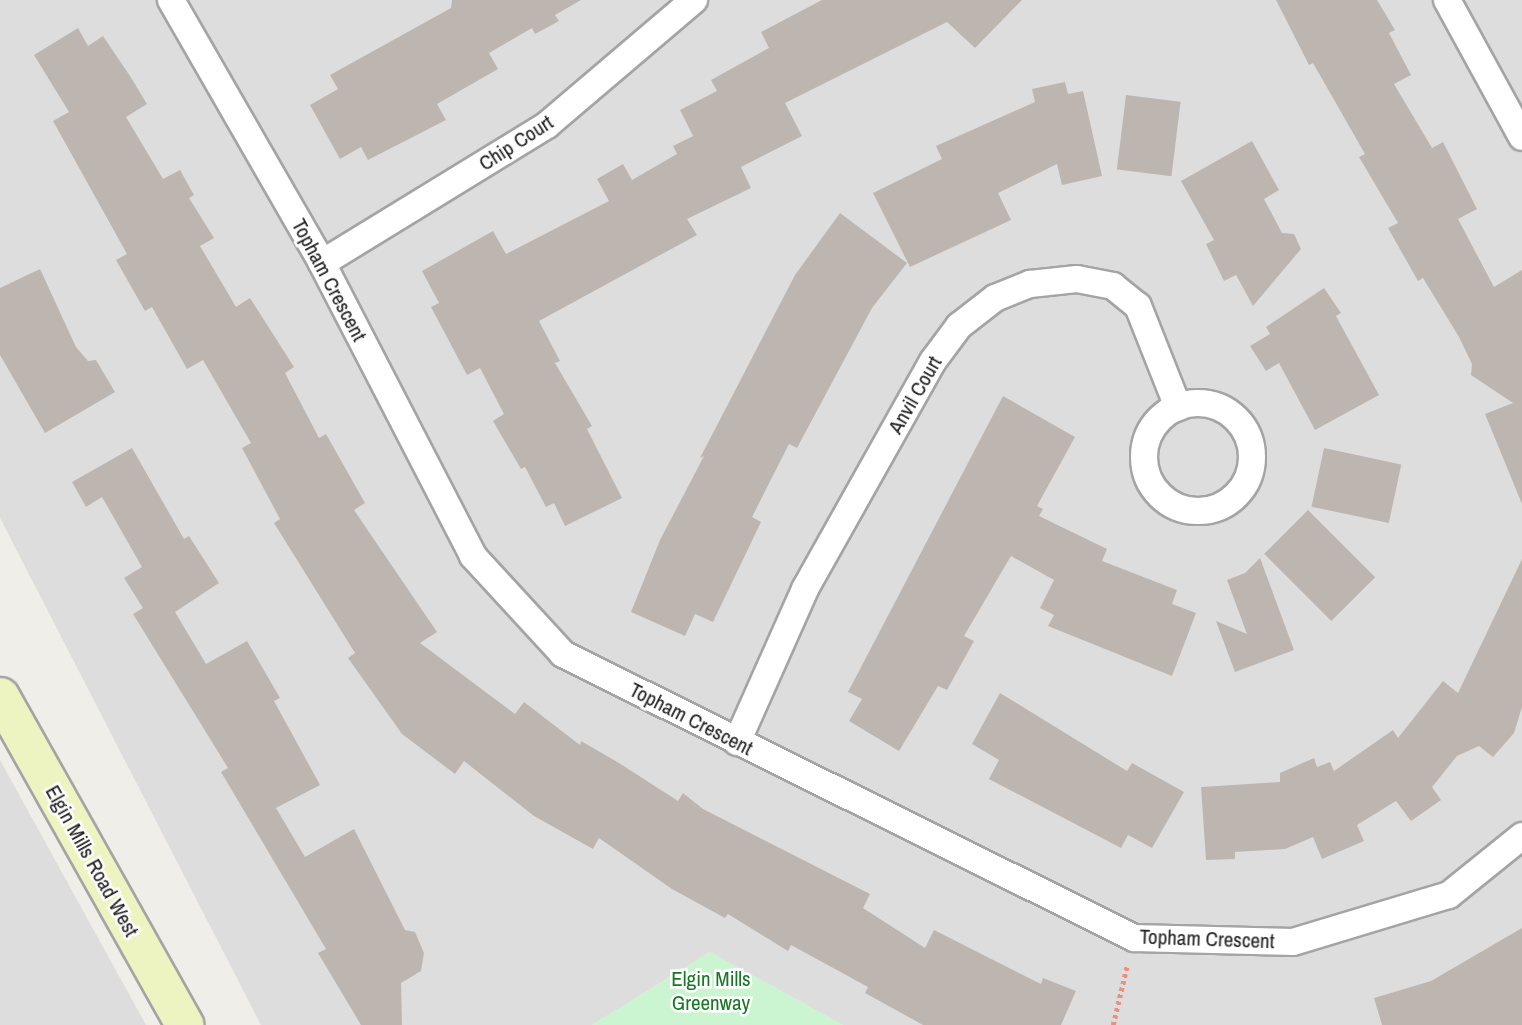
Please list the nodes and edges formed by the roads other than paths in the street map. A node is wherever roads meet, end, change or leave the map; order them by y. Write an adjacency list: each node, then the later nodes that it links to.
1 (171, 0): 5 (street, Topham Crescent)
2 (694, 0): 5 (street, Chip Court)
3 (1447, 0): 4 (street)
4 (1522, 137)
5 (321, 263): 8 (street, Topham Crescent)
6 (1178, 407): 6 (street); 8 (street, Anvil Court)
7 (0, 696): 10 (main road, Elgin Mills Road West)
8 (737, 742): 9 (street, Topham Crescent)
9 (1522, 836)
10 (185, 1025)

